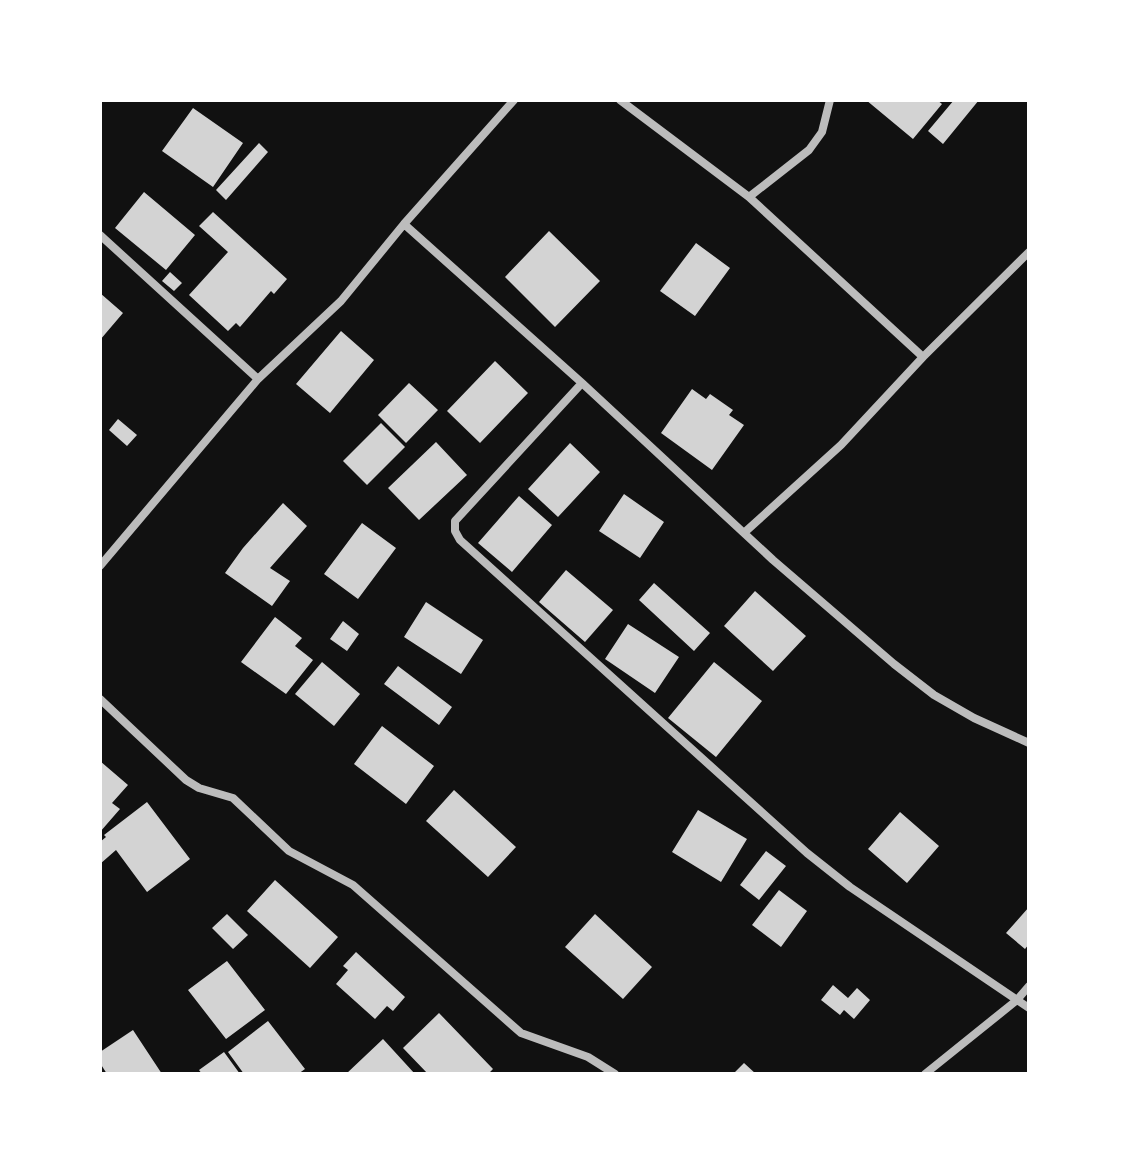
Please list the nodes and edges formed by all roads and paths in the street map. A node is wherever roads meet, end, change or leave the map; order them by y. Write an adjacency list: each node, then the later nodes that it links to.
1 (514, 100): 5 (street)
2 (620, 100): 4 (street)
3 (830, 100): 4 (street)
4 (749, 197): 8 (street)
5 (404, 224): 9 (street); 10 (street)
6 (100, 235): 9 (street)
7 (1029, 252): 8 (street)
8 (923, 357): 11 (street)
9 (258, 379): 12 (street)
10 (582, 383): 11 (street); 17 (street)
11 (745, 532): 15 (street)
12 (100, 566)
13 (100, 699): 19 (street)
14 (1029, 729): 15 (street)
15 (1026, 740)
16 (1029, 986): 17 (street)
17 (1017, 1000): 18 (street); 20 (street)
18 (1029, 1008)
19 (615, 1074)
20 (925, 1074)

